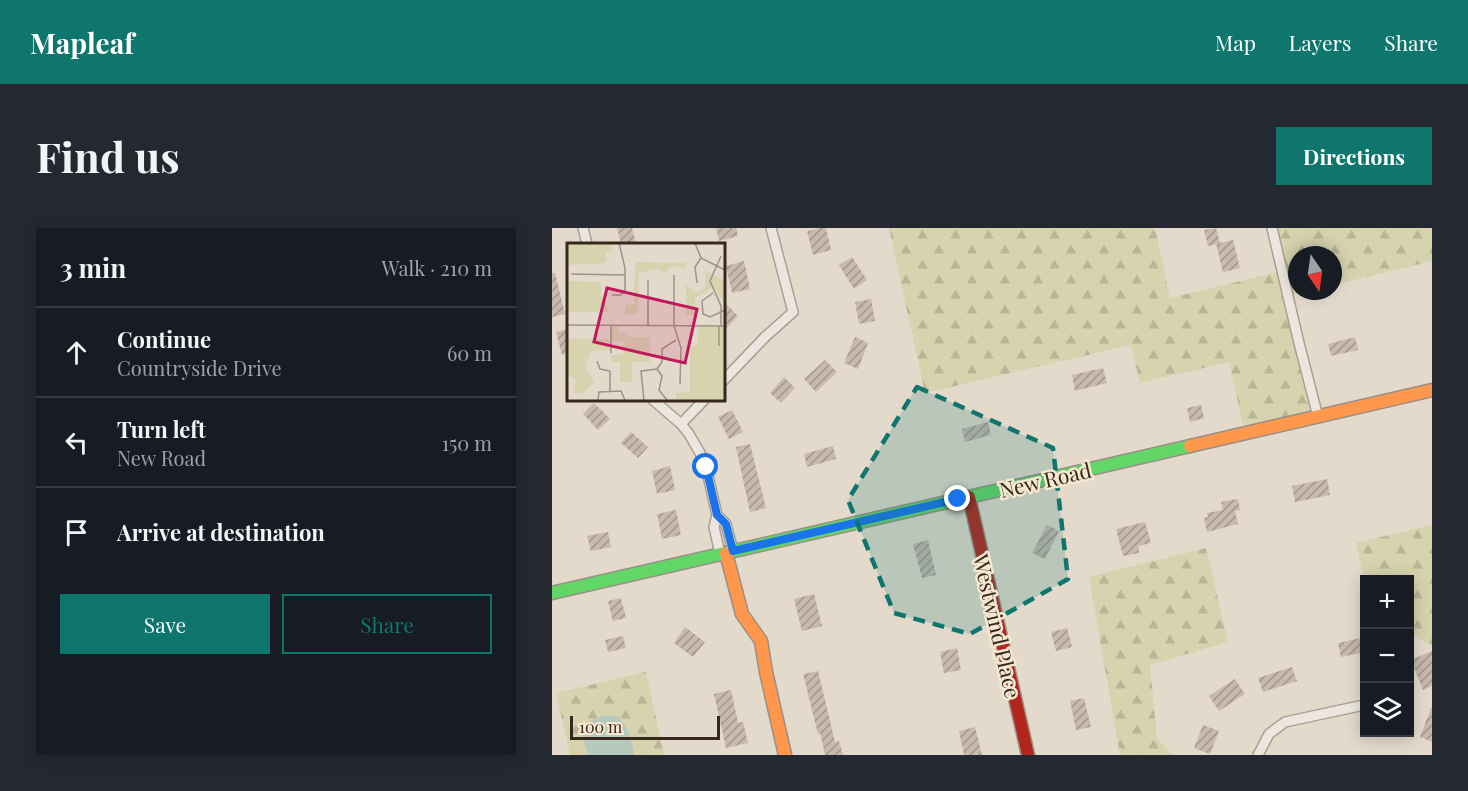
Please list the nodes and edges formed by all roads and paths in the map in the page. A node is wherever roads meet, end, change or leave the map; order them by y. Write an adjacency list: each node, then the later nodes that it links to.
1 (583, 228): 4 (street)
2 (771, 228): 5 (street)
3 (1272, 228): 9 (street)
4 (587, 243)
5 (724, 380)
6 (1432, 390): 9 (street, New Road)
7 (653, 400): 10 (street)
8 (704, 400): 10 (street)
9 (1318, 417): 11 (street, New Road)
10 (681, 424): 12 (street)
11 (969, 497): 12 (street, New Road); 16 (street, Westwind Place)
12 (726, 553): 13 (street, New Road); 15 (street)
13 (552, 593)
14 (1360, 706): 17 (street)
15 (785, 755)
16 (1028, 755)
17 (1258, 755)

